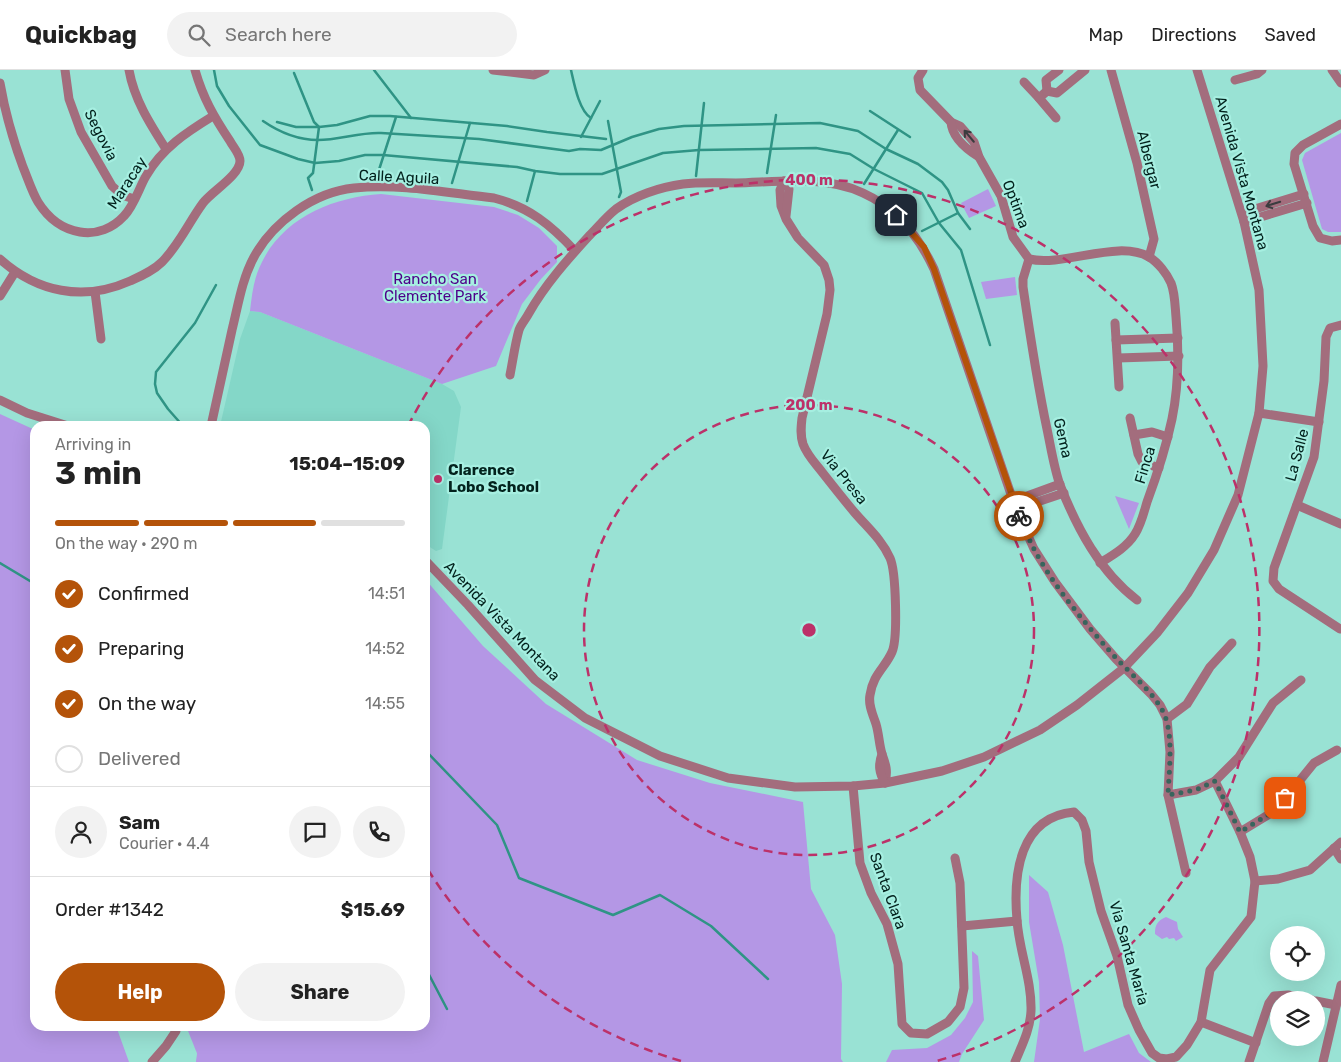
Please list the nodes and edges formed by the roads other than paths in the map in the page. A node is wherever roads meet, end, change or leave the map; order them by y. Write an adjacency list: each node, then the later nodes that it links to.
1 (66, 70): 24 (street, Segovia)
2 (129, 70): 22 (street)
3 (195, 70): 19 (street)
4 (493, 70): 5 (street)
5 (545, 70)
6 (924, 70): 31 (street, Optima)
7 (1059, 70): 17 (street)
8 (1085, 70): 17 (street)
9 (1110, 70): 29 (street, Albergar)
10 (1197, 70): 26 (street, Avenida Vista Montana)
11 (1262, 70): 13 (street)
12 (1332, 70): 16 (street)
13 (1235, 80)
14 (1024, 82): 18 (street)
15 (0, 83): 24 (street, Maracay)
16 (1341, 83)
17 (1047, 91): 18 (street)
18 (1039, 98): 20 (street)
19 (213, 116): 22 (street, Maracay); 33 (street)
20 (1056, 118)
21 (1341, 124): 25 (street)
22 (166, 149): 24 (street, Maracay)
23 (784, 181): 28 (street); 55 (street); 68 (street, Via Presa)
24 (134, 199)
25 (1306, 199): 26 (street); 27 (street)
26 (1243, 218): 45 (street, Avenida Vista Montana)
27 (1341, 240)
28 (575, 251): 42 (street); 48 (street, Calle Aguila)
29 (1149, 257): 31 (street); 37 (street, Finca)
30 (0, 259): 32 (street)
31 (1029, 259): 53 (street, Gema)
32 (15, 272): 33 (street); 34 (street)
33 (95, 292): 38 (street)
34 (0, 296)
35 (1115, 323): 39 (street)
36 (1341, 325): 49 (street, La Salle)
37 (1178, 338): 39 (street); 40 (street, Finca)
38 (101, 339)
39 (1116, 340): 41 (street)
40 (1179, 356): 41 (street); 51 (street, Finca)
41 (1118, 358): 43 (street)
42 (510, 374)
43 (1119, 387)
44 (0, 400): 47 (street)
45 (1259, 413): 49 (street); 63 (street, Avenida Vista Montana)
46 (1130, 418): 50 (street)
47 (52, 421)
48 (212, 421)
49 (1319, 422): 56 (street, La Salle)
50 (1134, 435): 51 (street); 52 (street)
51 (1168, 437): 52 (street, Finca)
52 (1159, 468): 58 (street, Finca)
53 (1060, 484): 54 (street, Gema); 55 (street)
54 (1064, 493): 55 (street); 58 (street, Gema)
55 (1014, 505): 63 (street)
56 (1296, 505): 57 (street); 61 (street, La Salle)
57 (1341, 524)
58 (1100, 563): 60 (street, Gema)
59 (430, 565): 69 (street, Avenida Vista Montana)
60 (1138, 600)
61 (1340, 629)
62 (1232, 642): 65 (street)
63 (1124, 668): 65 (street); 68 (street, Avenida Vista Montana)
64 (1302, 680): 67 (street)
65 (1167, 719): 70 (street)
66 (1337, 750): 71 (street)
67 (1215, 781): 70 (street); 71 (street, Via Santa Maria)
68 (885, 783): 69 (street, Avenida Vista Montana)
69 (852, 786): 78 (street, Santa Clara)
70 (1168, 795): 75 (street)
71 (1240, 832): 76 (street, Via Santa Maria)
72 (1337, 845): 74 (street); 76 (street)
73 (955, 858): 78 (street, Santa Clara)
74 (1341, 859)
75 (1186, 873)
76 (1255, 881): 83 (street, Via Santa Maria)
77 (1016, 921): 78 (street); 83 (street, Via Santa Maria); 87 (street, Via Santa Maria)
78 (962, 926)
79 (1341, 985): 82 (street)
80 (1270, 1002): 85 (street)
81 (1325, 1003): 82 (street)
82 (1336, 1005): 89 (street)
83 (1202, 1022): 85 (street)
84 (176, 1031): 86 (street)
85 (1256, 1043): 88 (street)
86 (152, 1062)
87 (1015, 1062)
88 (1249, 1062)
89 (1323, 1062)

